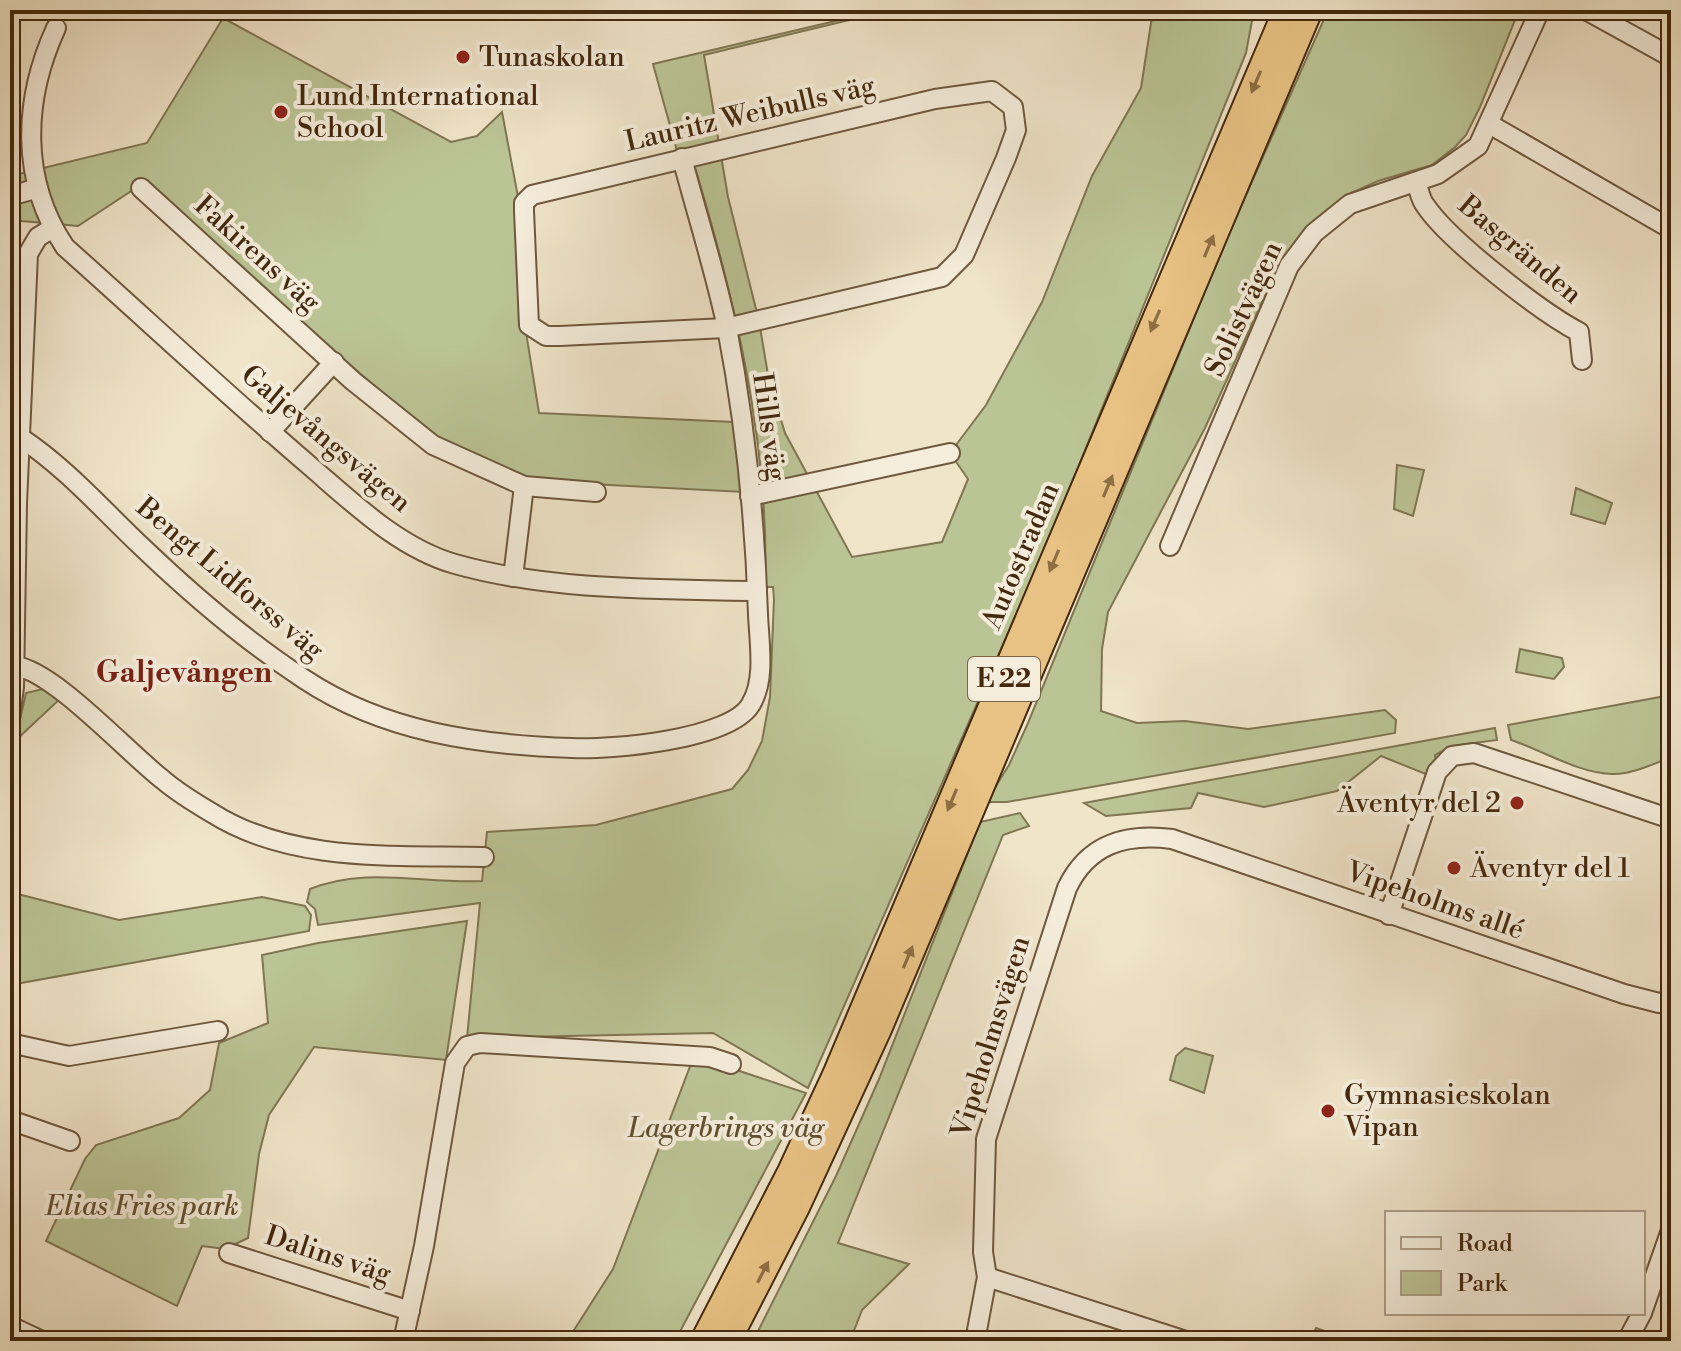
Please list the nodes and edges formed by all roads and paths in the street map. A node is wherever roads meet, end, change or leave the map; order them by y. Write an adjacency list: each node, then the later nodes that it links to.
1 (1287, 10): 49 (highway, Autostradan / E 22, one-way to 49)
2 (1309, 10): 50 (highway, Autostradan / E 22, one-way to 2)
3 (1540, 10): 7 (street, Solistvägen)
4 (1586, 10): 6 (street)
5 (56, 28): 11 (street)
6 (1671, 57)
7 (1491, 125): 9 (street, Solistvägen); 14 (street)
8 (682, 158): 15 (street, Hills väg); 15 (street, Lauritz Weibulls väg); 15 (street, Lauritz Weibulls väg)
9 (1416, 182): 16 (street, Basgränden); 24 (street, Solistvägen)
10 (141, 188): 17 (street, Fakirens väg)
11 (35, 189): 12 (street); 13 (street, Galjevångsvägen)
12 (10, 196)
13 (53, 228): 18 (street, Galjevångsvägen); 19 (street)
14 (1671, 229)
15 (726, 328): 23 (street, Hills väg)
16 (1582, 360)
17 (334, 362): 18 (street); 21 (street, Fakirens väg)
18 (270, 432): 25 (street, Galjevångsvägen)
19 (21, 438): 27 (street); 28 (street, Bengt Lidforss väg)
20 (950, 453): 23 (street)
21 (524, 486): 22 (street, Fakirens väg); 25 (street)
22 (596, 492)
23 (750, 496): 26 (street, Hills väg)
24 (1170, 546)
25 (513, 577): 26 (street, Galjevångsvägen)
26 (757, 591): 28 (street, Hills väg)
27 (15, 666): 29 (street); 32 (street)
28 (750, 707)
29 (10, 718)
30 (1671, 819): 33 (street)
31 (1182, 842): 33 (street, Vipeholms allé); 42 (street, Vipeholmsvägen)
32 (484, 857)
33 (1389, 915): 34 (street, Vipeholms allé)
34 (1671, 1000)
35 (218, 1031): 36 (street)
36 (10, 1043)
37 (731, 1064): 44 (street)
38 (10, 1120): 39 (street)
39 (70, 1141)
40 (1671, 1230): 43 (street)
41 (229, 1253): 44 (street, Dalins väg)
42 (987, 1277): 51 (street, Vipeholmsvägen); 52 (street)
43 (1645, 1304)
44 (410, 1311): 48 (street)
45 (1640, 1315): 53 (street)
46 (10, 1326): 47 (street)
47 (42, 1341)
48 (403, 1341)
49 (704, 1341)
50 (727, 1341)
51 (975, 1341)
52 (1186, 1341)
53 (1627, 1341)

